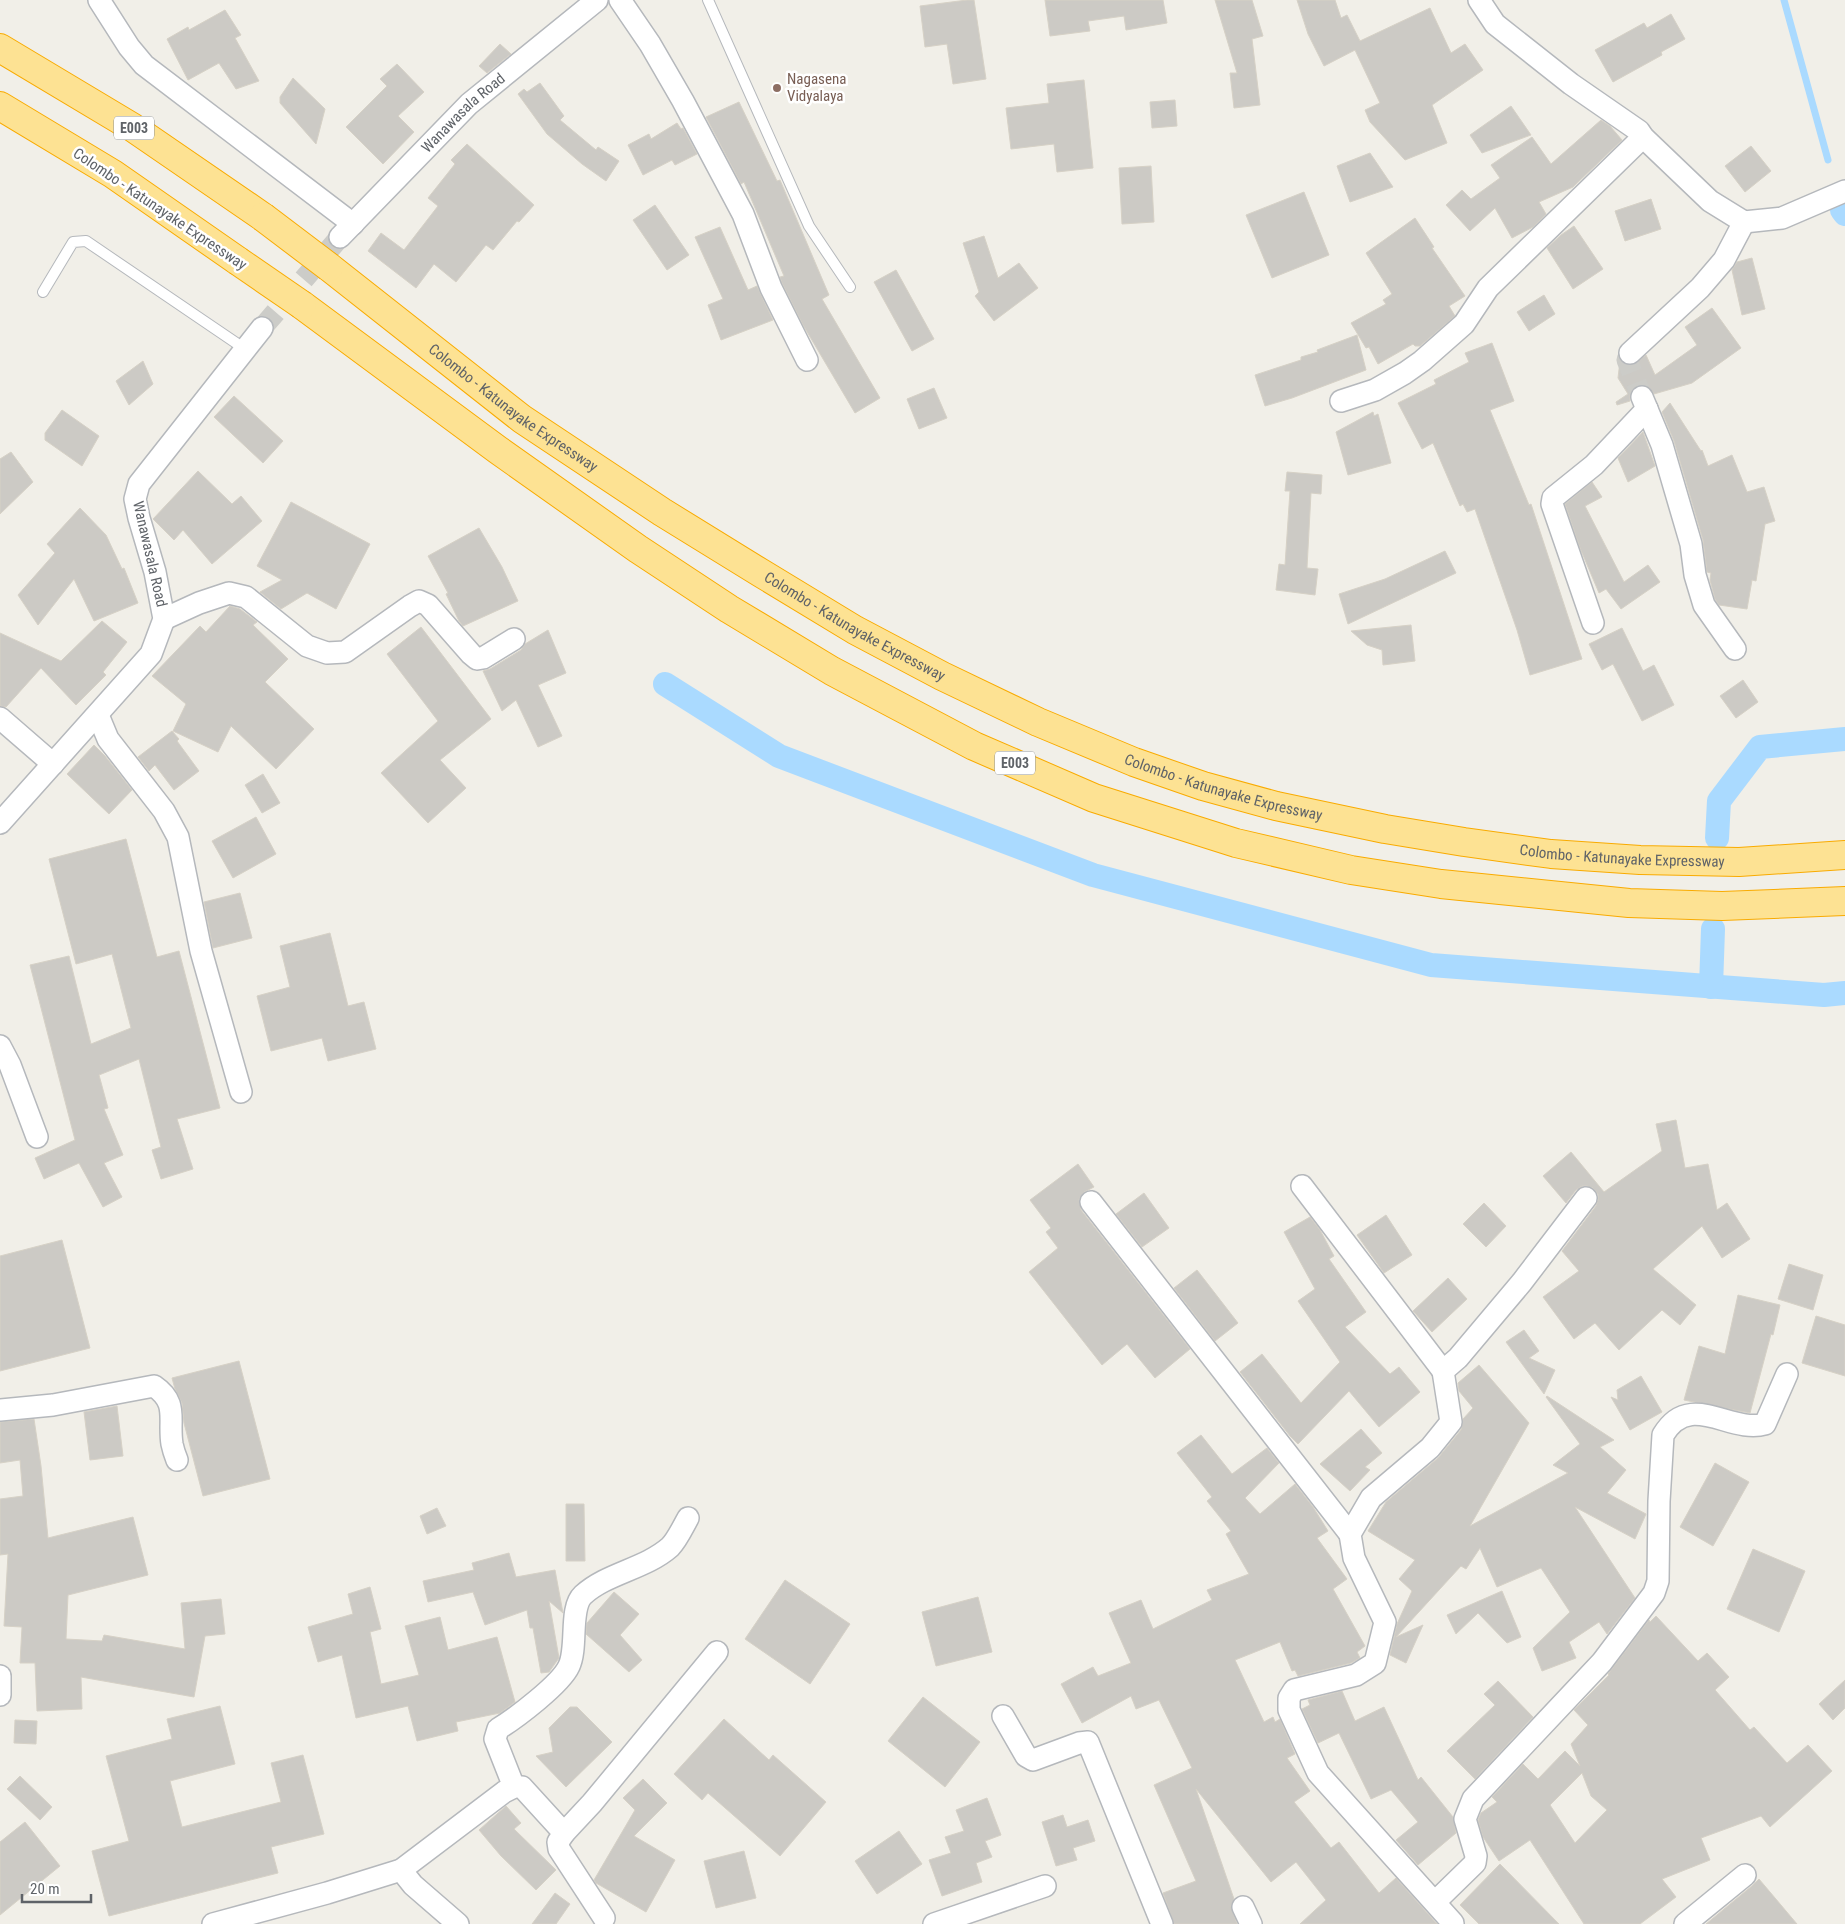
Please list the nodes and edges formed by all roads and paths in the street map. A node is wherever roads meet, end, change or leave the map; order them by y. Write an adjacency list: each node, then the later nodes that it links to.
1 (99, 0): 2 (street, Wanawasala Road)
2 (597, 0)
3 (620, 0): 16 (street)
4 (708, 0): 11 (lane)
5 (1479, 0): 8 (street)
6 (0, 48): 26 (highway, Colombo - Katunayake Expressway / E003, bridge)
7 (0, 106): 27 (highway, Colombo - Katunayake Expressway / E003, bridge)
8 (1643, 137): 10 (street); 17 (street)
9 (1845, 191): 10 (street)
10 (1744, 222): 15 (street)
11 (850, 287)
12 (43, 292): 14 (lane)
13 (262, 328): 14 (street, Wanawasala Road)
14 (245, 350): 18 (street, Wanawasala Road)
15 (1630, 354)
16 (807, 360)
17 (1341, 401)
18 (164, 619): 20 (street); 22 (street, Wanawasala Road)
19 (1593, 624): 21 (street)
20 (514, 639)
21 (1735, 650)
22 (98, 715): 24 (street, Wanawasala Road); 29 (street)
23 (0, 718): 24 (street)
24 (53, 764): 25 (street, Wanawasala Road)
25 (0, 823)
26 (1845, 855)
27 (1845, 900)
28 (0, 1046): 30 (street)
29 (241, 1092)
30 (37, 1137)
31 (1302, 1186): 34 (street)
32 (1586, 1198): 34 (street)
33 (1091, 1202): 39 (street)
34 (1443, 1371): 39 (street)
35 (1787, 1374): 49 (street)
36 (0, 1410): 37 (street)
37 (177, 1460)
38 (688, 1518): 44 (street)
39 (1350, 1534): 49 (street)
40 (717, 1652): 45 (street)
41 (0, 1676): 42 (street)
42 (0, 1695)
43 (1003, 1716): 54 (street)
44 (514, 1787): 45 (street); 46 (street)
45 (564, 1833): 50 (street)
46 (401, 1870): 51 (street); 52 (street)
47 (1745, 1875): 56 (street)
48 (1046, 1886): 53 (street)
49 (1435, 1902): 55 (street)
50 (604, 1918)
51 (213, 1924)
52 (458, 1924)
53 (934, 1924)
54 (1162, 1924)
55 (1453, 1924)
56 (1684, 1924)

